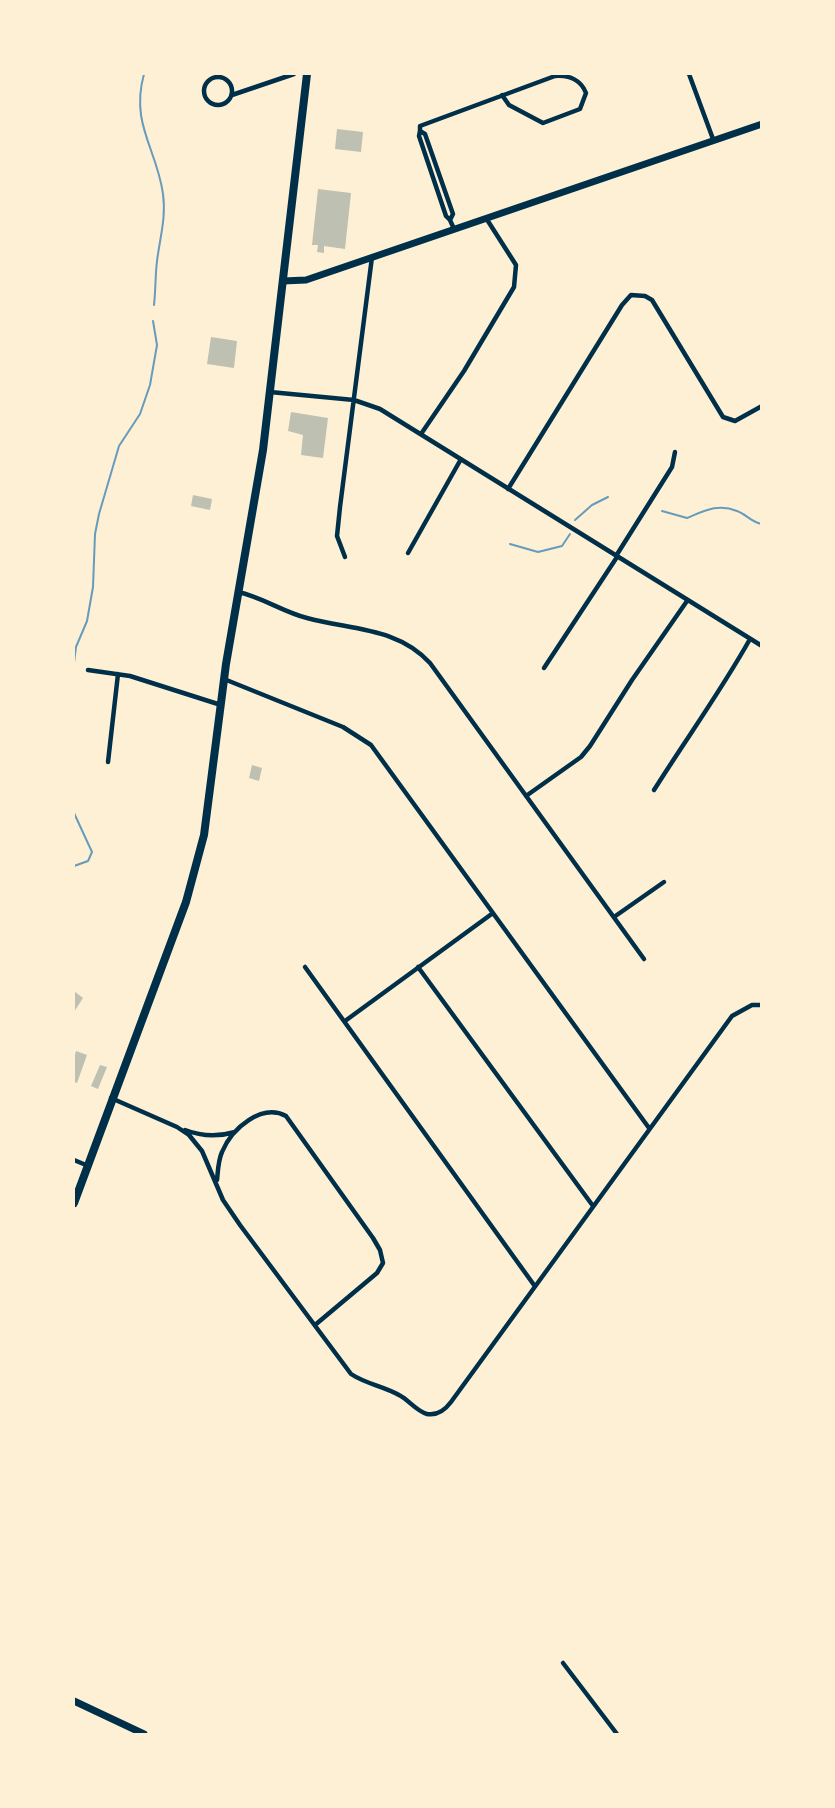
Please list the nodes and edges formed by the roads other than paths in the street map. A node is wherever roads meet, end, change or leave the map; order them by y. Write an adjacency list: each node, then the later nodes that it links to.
1 (294, 74): 4 (street)
2 (307, 74): 11 (main road)
3 (689, 74): 7 (street)
4 (232, 95): 4 (street)
5 (502, 95): 5 (street); 9 (street)
6 (762, 124): 7 (main road)
7 (713, 139): 8 (main road)
8 (486, 218): 9 (main road); 15 (street)
9 (454, 229): 10 (main road)
10 (373, 256): 11 (main road); 13 (street)
11 (283, 281): 12 (main road)
12 (270, 392): 13 (street); 22 (main road)
13 (354, 400): 15 (street); 20 (street)
14 (762, 406): 18 (street)
15 (421, 434): 17 (street)
16 (675, 452): 21 (street)
17 (461, 459): 18 (street); 19 (street)
18 (508, 489): 21 (street)
19 (408, 553)
20 (345, 557)
21 (616, 557): 23 (street); 26 (street)
22 (238, 592): 29 (main road); 33 (street)
23 (687, 601): 24 (street); 33 (street)
24 (750, 639): 25 (street); 32 (street)
25 (762, 646)
26 (544, 668)
27 (88, 670): 28 (street)
28 (118, 674): 30 (street); 31 (street)
29 (224, 679): 30 (main road); 35 (street)
30 (220, 705): 42 (main road)
31 (108, 762)
32 (654, 790)
33 (526, 796): 36 (street)
34 (664, 882): 36 (street)
35 (493, 914): 39 (street); 44 (street)
36 (614, 917): 37 (street)
37 (644, 959)
38 (305, 967): 41 (street)
39 (418, 968): 41 (street); 50 (street)
40 (762, 1005): 44 (street)
41 (345, 1021): 51 (street)
42 (111, 1098): 43 (street); 47 (main road)
43 (177, 1127): 45 (street); 48 (street)
44 (649, 1128): 50 (street)
45 (236, 1131): 48 (street); 52 (street)
46 (74, 1160): 47 (street)
47 (86, 1165): 49 (main road)
48 (217, 1184): 52 (street)
49 (74, 1203)
50 (593, 1206): 51 (street)
51 (534, 1285): 52 (street)
52 (315, 1325)
53 (563, 1663): 56 (street)
54 (74, 1701): 55 (main road)
55 (144, 1734)
56 (617, 1734)

